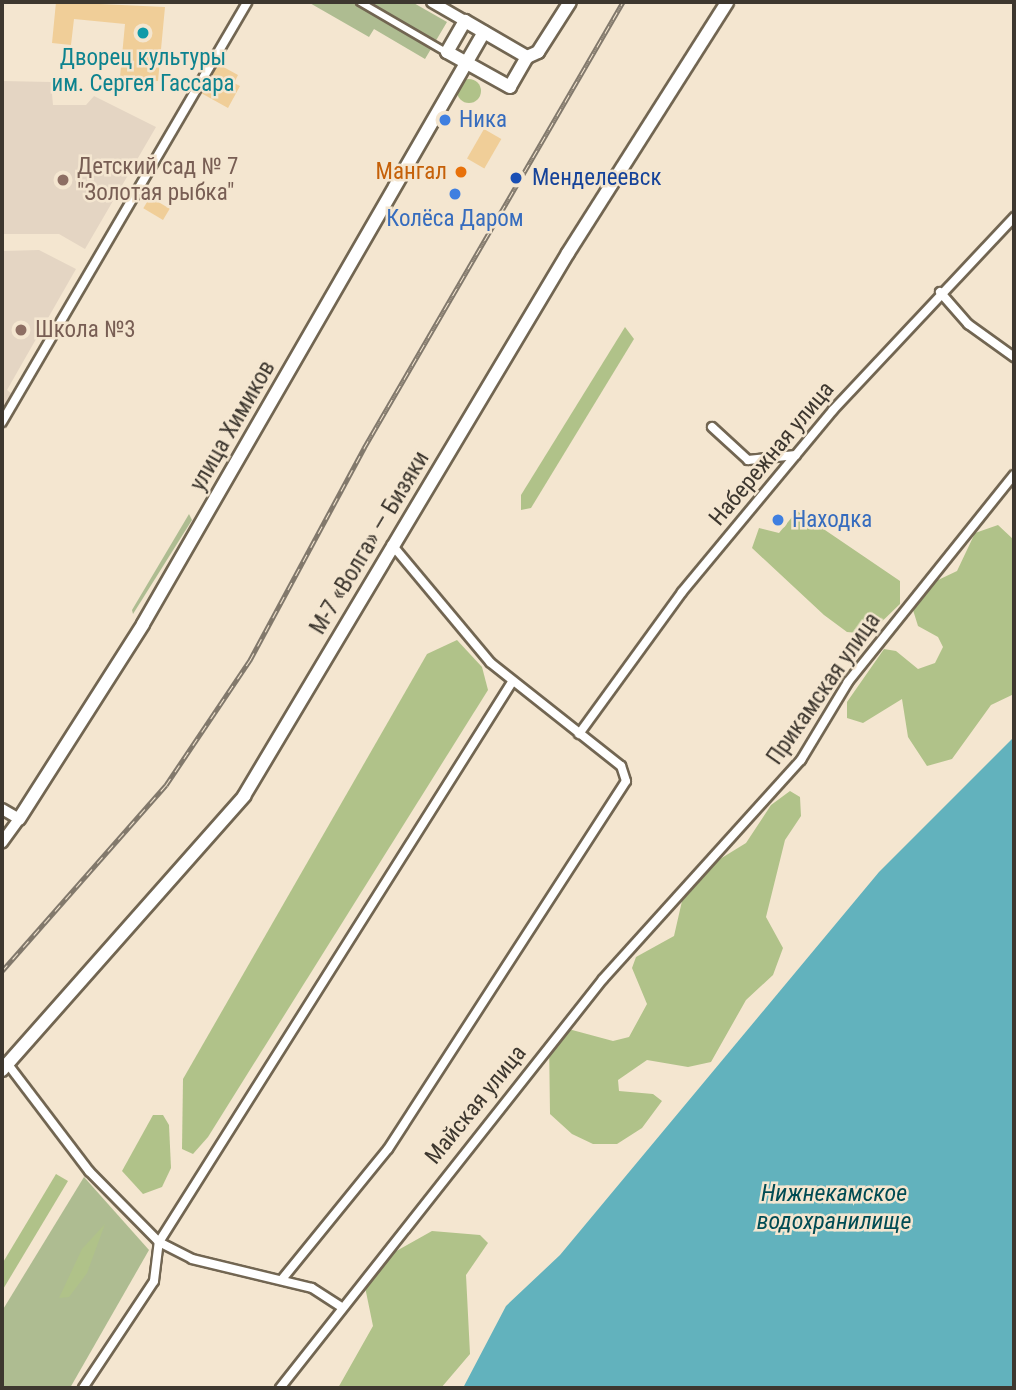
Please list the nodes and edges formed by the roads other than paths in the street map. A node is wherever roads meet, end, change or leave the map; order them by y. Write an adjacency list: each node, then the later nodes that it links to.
1 (247, 2): 14 (street)
2 (360, 2): 8 (street)
3 (432, 2): 6 (street)
4 (570, 2): 9 (main road)
5 (727, 2): 18 (main road, М-7 «Волга» — Бизяки)
6 (465, 21): 7 (main road); 8 (main road)
7 (484, 32): 9 (main road); 10 (main road, улица Химиков)
8 (447, 52): 10 (main road)
9 (527, 57): 10 (main road)
10 (466, 62): 22 (main road, улица Химиков)
11 (1014, 217): 12 (street, Набережная улица)
12 (940, 292): 13 (street); 16 (street, Набережная улица)
13 (1014, 357)
14 (2, 422)
15 (712, 427): 16 (street)
16 (798, 454): 20 (street, Набережная улица)
17 (1014, 475): 24 (street, Прикамская улица)
18 (392, 545): 19 (street); 25 (main road, М-7 «Волга» — Бизяки)
19 (512, 682): 20 (street); 26 (street)
20 (579, 734): 27 (street)
21 (2, 809): 22 (street)
22 (19, 819): 23 (street)
23 (2, 842)
24 (711, 854): 28 (street, Майская улица)
25 (4, 1066): 26 (street)
26 (159, 1241): 27 (street); 29 (street)
27 (283, 1278): 28 (street)
28 (340, 1306): 30 (street, Майская улица)
29 (83, 1388)
30 (280, 1388)

